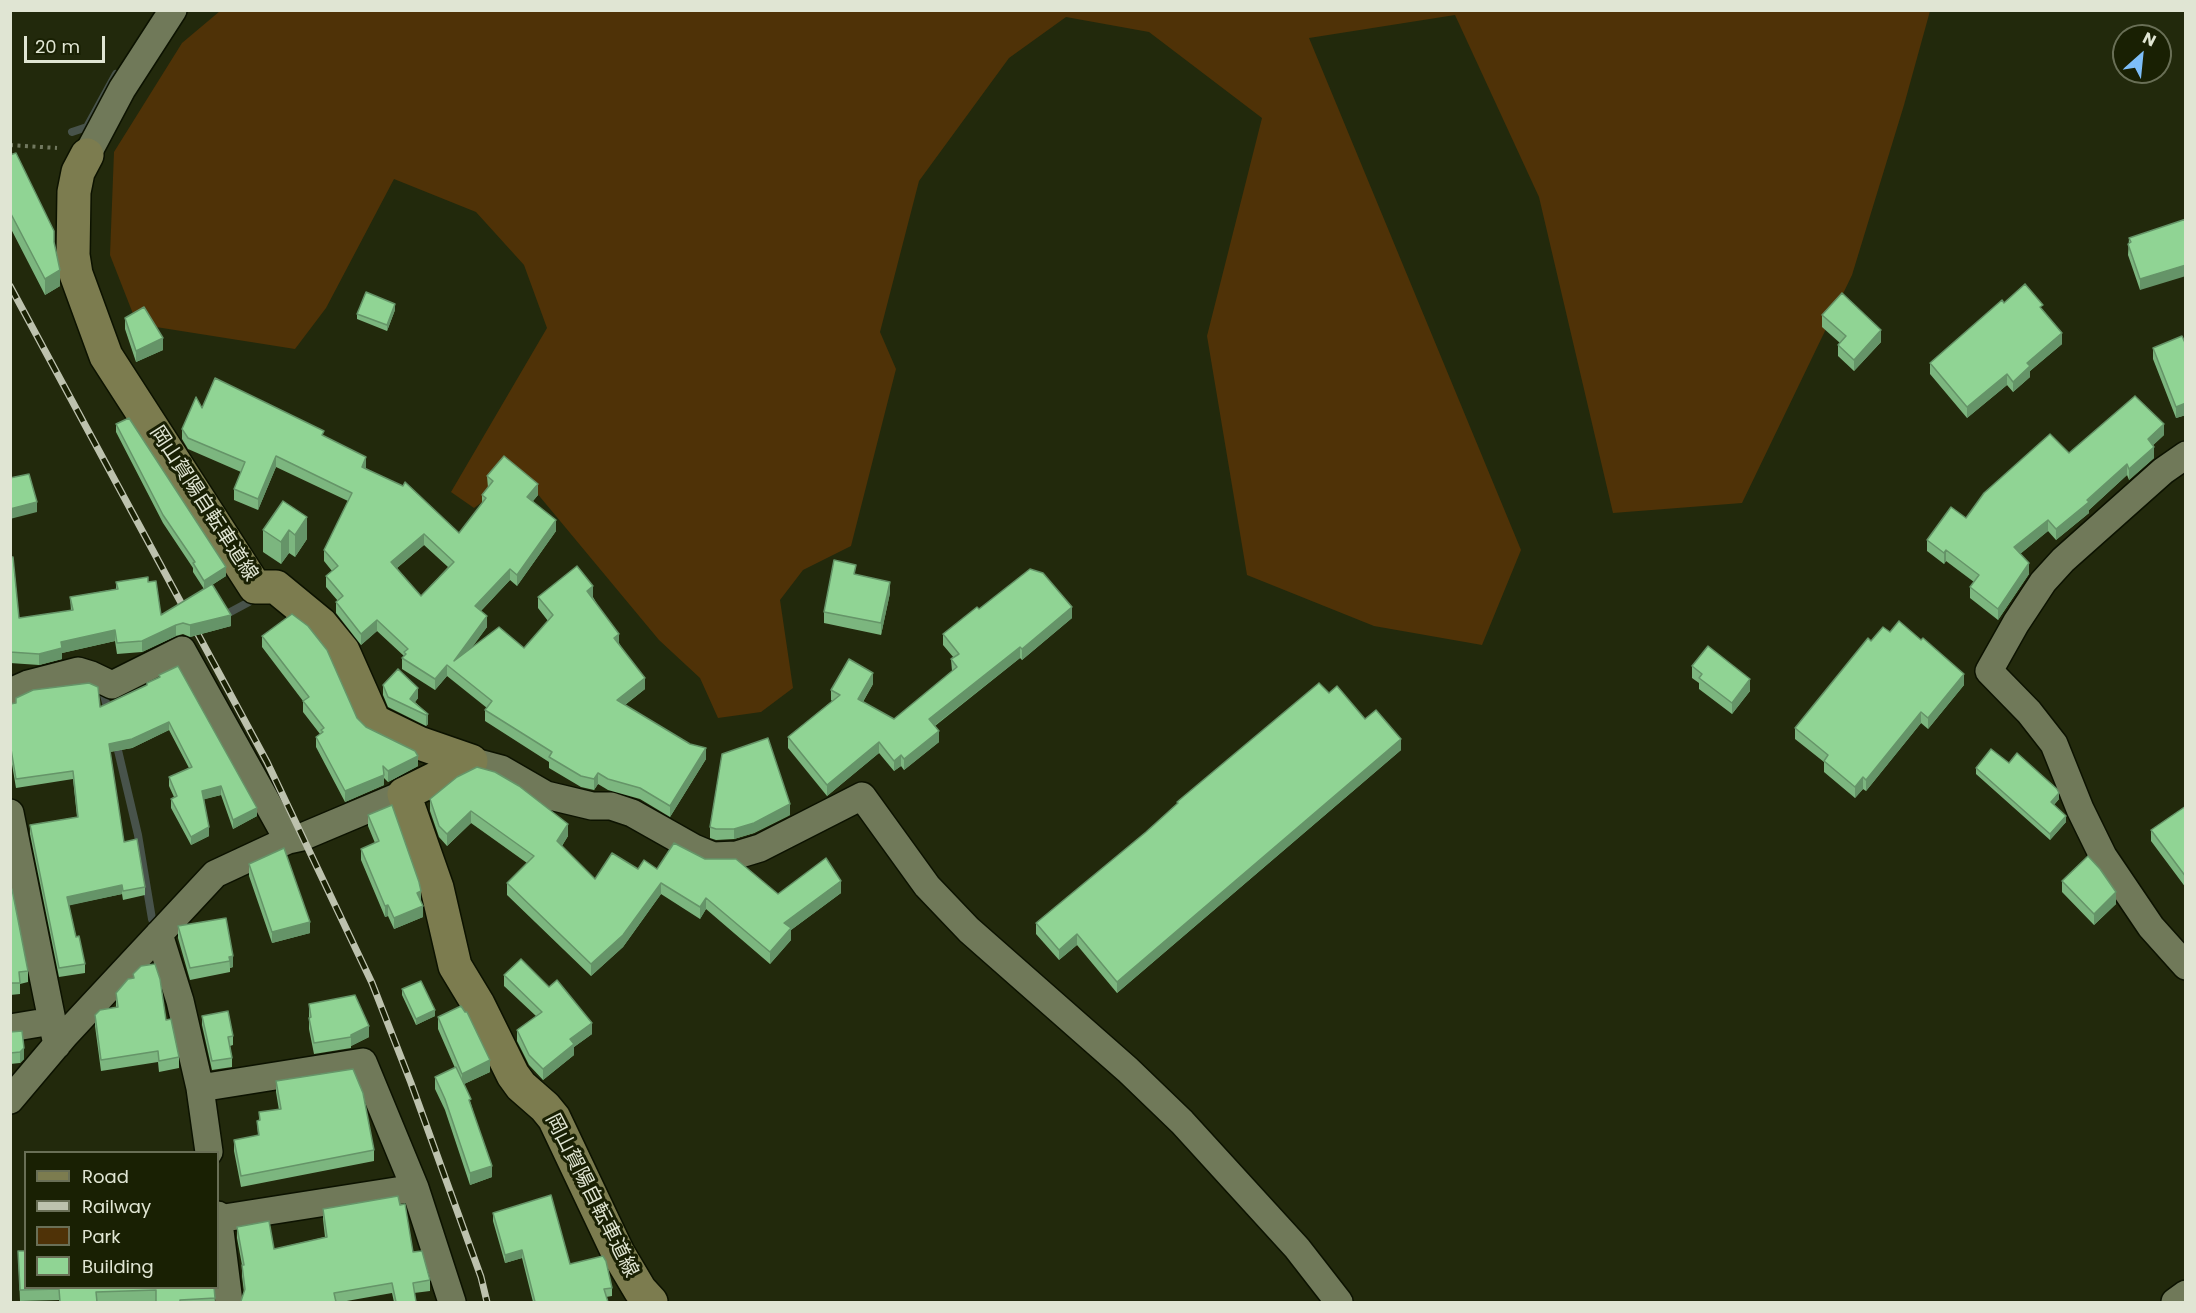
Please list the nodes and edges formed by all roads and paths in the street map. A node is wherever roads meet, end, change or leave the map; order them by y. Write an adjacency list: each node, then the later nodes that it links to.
1 (172, 10): 3 (street)
2 (10, 145): 3 (path)
3 (87, 155): 6 (main road, 岡山賀陽自転車道線)
4 (2186, 455): 11 (street)
5 (10, 692): 9 (street)
6 (471, 761): 7 (main road); 24 (street)
7 (404, 794): 9 (street); 23 (main road, 岡山賀陽自転車道線)
8 (10, 813): 13 (street)
9 (288, 840): 10 (street)
10 (159, 934): 13 (street); 14 (street)
11 (2186, 966)
12 (10, 1028): 13 (street)
13 (55, 1033): 15 (street)
14 (200, 1088): 16 (street); 17 (street)
15 (10, 1100)
16 (209, 1151)
17 (415, 1188): 18 (street); 22 (street)
18 (219, 1217)
19 (219, 1225): 21 (street)
20 (2186, 1294): 25 (street)
21 (229, 1302)
22 (452, 1302)
23 (651, 1302)
24 (1339, 1302)
25 (2175, 1302)

